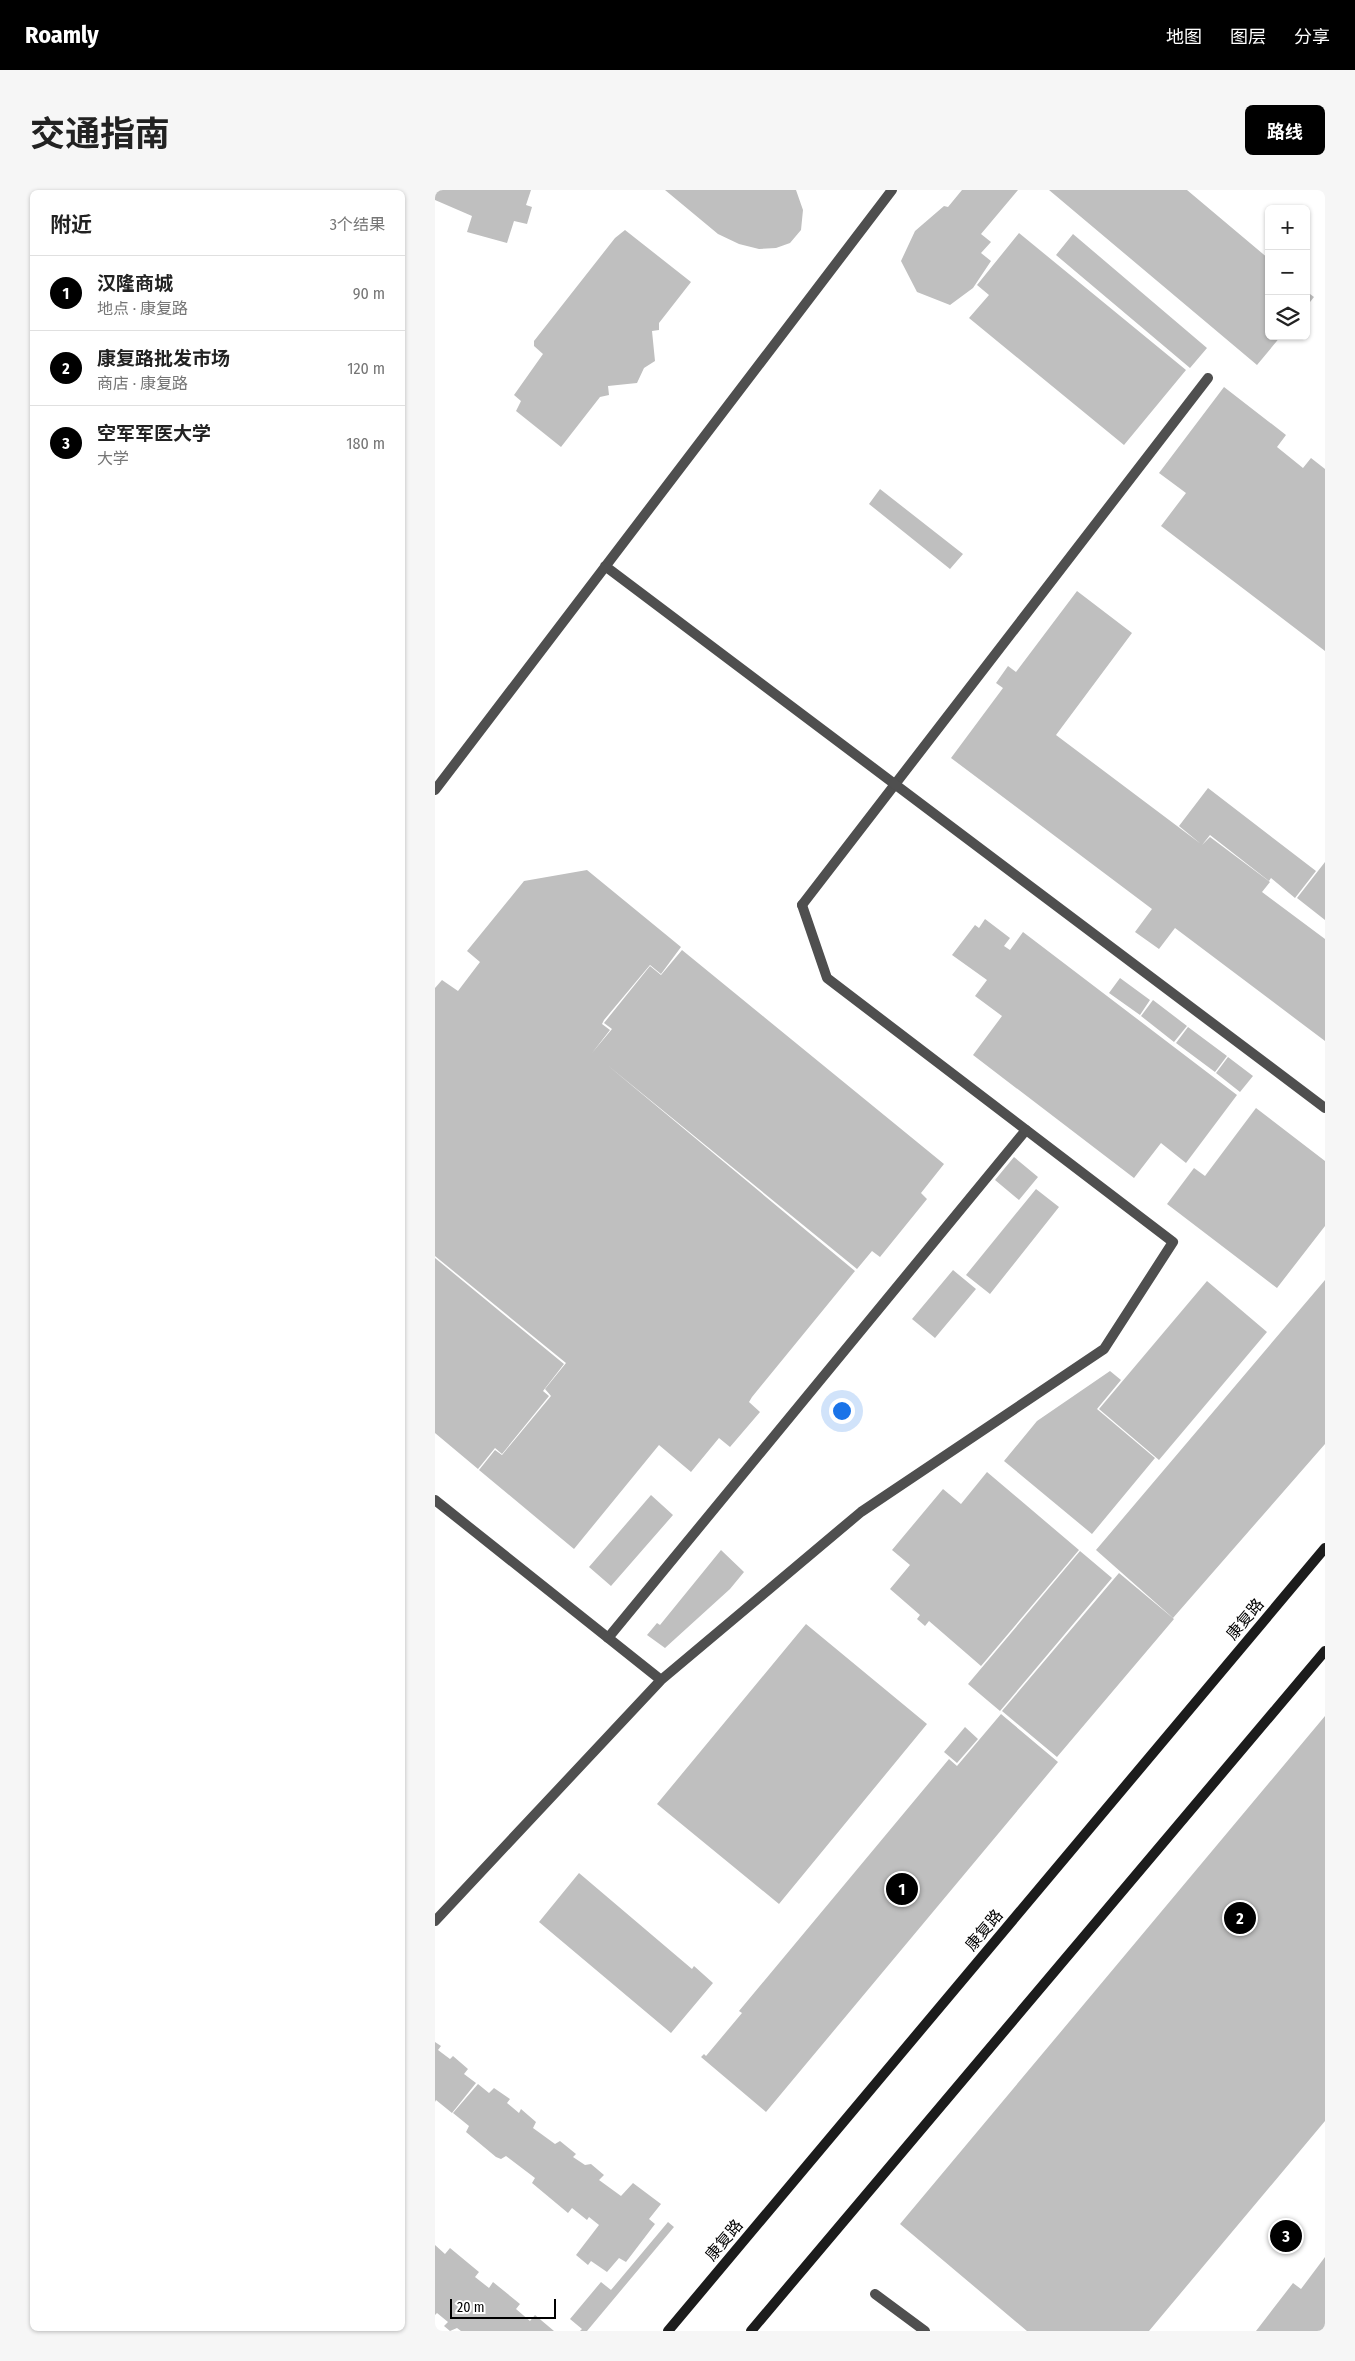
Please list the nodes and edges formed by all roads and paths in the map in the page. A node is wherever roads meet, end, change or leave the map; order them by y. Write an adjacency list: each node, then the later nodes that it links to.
1 (892, 190): 3 (street)
2 (1208, 378): 4 (street)
3 (605, 566): 4 (street); 5 (street)
4 (895, 784): 6 (street); 7 (street)
5 (435, 790)
6 (1325, 1108)
7 (1026, 1130): 10 (street); 12 (street)
8 (435, 1500): 10 (street)
9 (1325, 1548): 15 (main road, 康复路)
10 (608, 1638): 12 (street)
11 (1325, 1651): 16 (main road)
12 (661, 1680): 13 (street)
13 (435, 1921)
14 (875, 2294): 17 (street)
15 (668, 2331)
16 (751, 2331)
17 (925, 2331)

